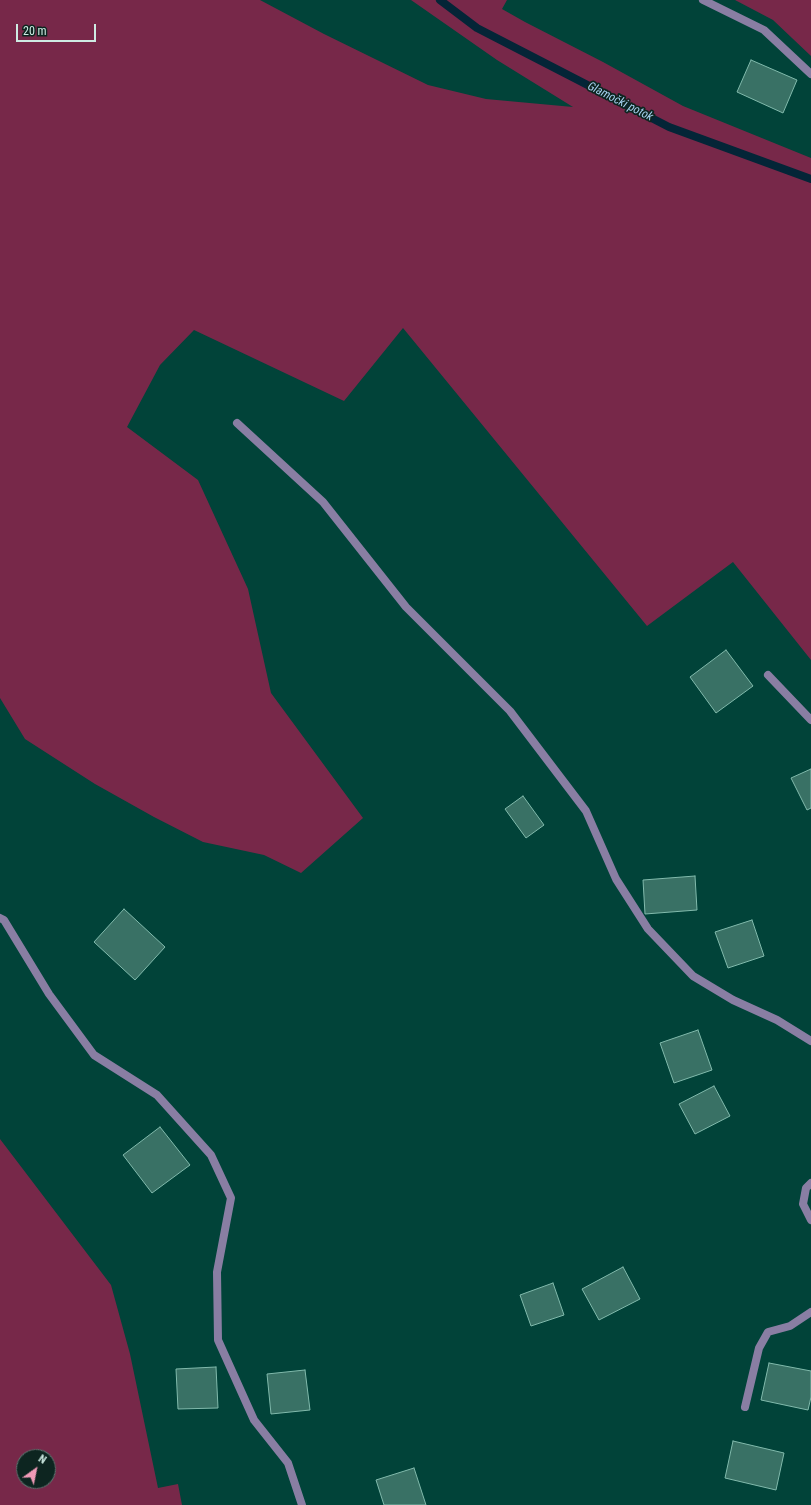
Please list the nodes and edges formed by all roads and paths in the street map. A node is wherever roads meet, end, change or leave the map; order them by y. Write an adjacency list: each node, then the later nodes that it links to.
1 (703, 0): 2 (street)
2 (811, 74)
3 (238, 423): 7 (street)
4 (768, 675): 5 (street)
5 (811, 720)
6 (0, 918): 12 (street)
7 (811, 1041)
8 (811, 1183): 9 (street)
9 (811, 1220)
10 (811, 1312): 11 (street)
11 (745, 1407)
12 (302, 1505)

